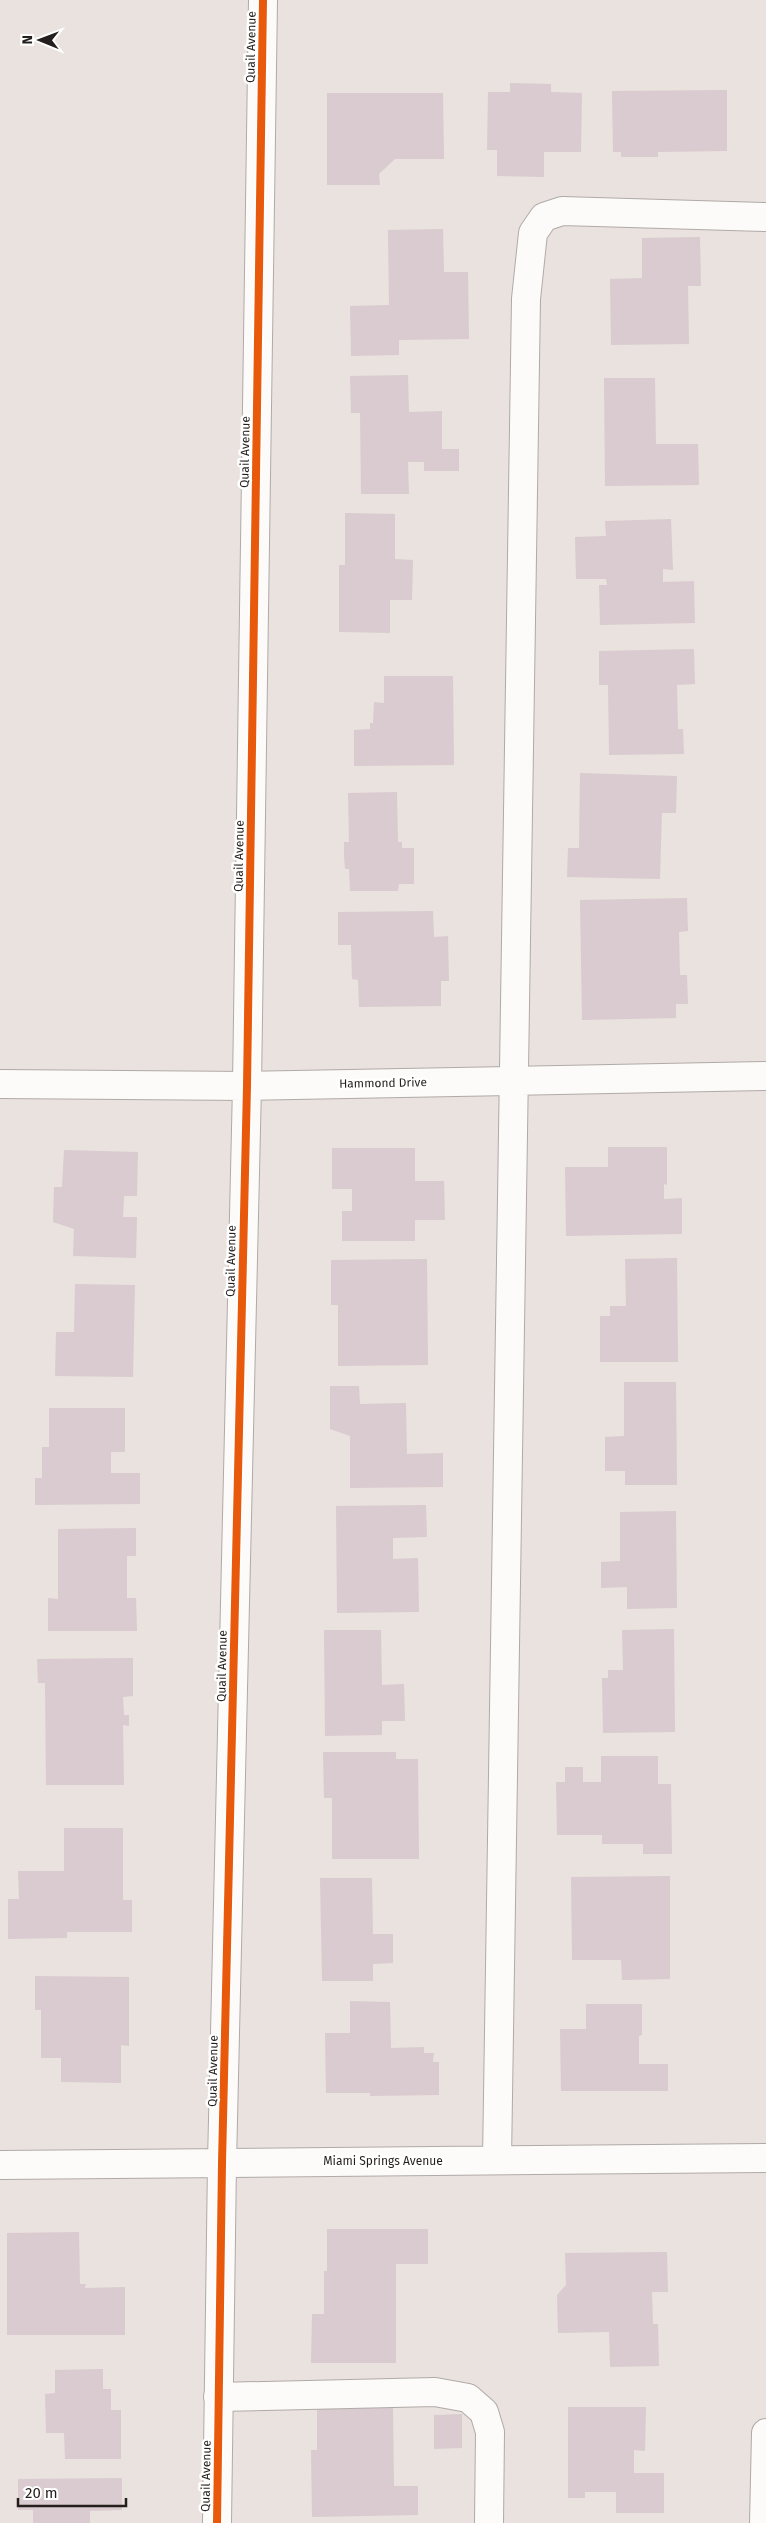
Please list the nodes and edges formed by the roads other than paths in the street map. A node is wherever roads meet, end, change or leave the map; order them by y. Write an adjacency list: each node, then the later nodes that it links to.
1 (263, 0): 6 (street, Quail Avenue)
2 (766, 217): 4 (street)
3 (766, 1076): 4 (street, Hammond Drive)
4 (512, 1081): 6 (street, Hammond Drive); 8 (street)
5 (0, 1084): 6 (street, Hammond Drive)
6 (247, 1086): 9 (street, Quail Avenue)
7 (766, 2158): 8 (street, Miami Springs Avenue)
8 (497, 2160): 9 (street, Miami Springs Avenue)
9 (222, 2163): 10 (street, Miami Springs Avenue); 11 (street, Quail Avenue)
10 (0, 2165)
11 (218, 2397): 13 (street, Quail Avenue); 14 (street)
12 (766, 2433): 15 (street)
13 (217, 2523)
14 (490, 2523)
15 (764, 2523)

